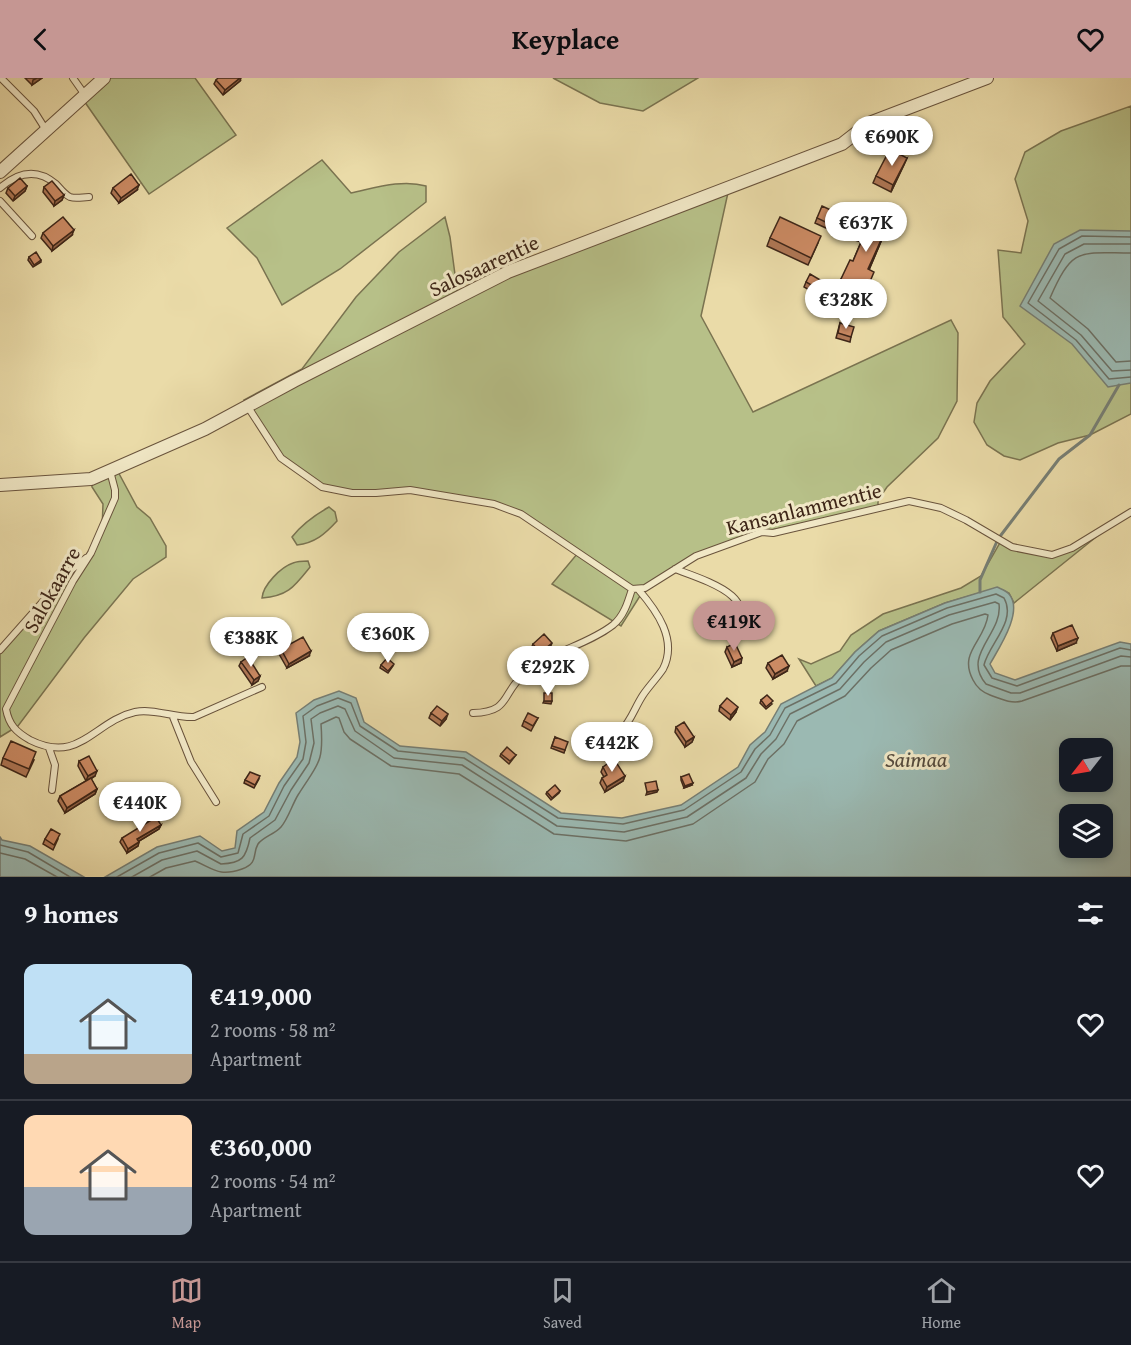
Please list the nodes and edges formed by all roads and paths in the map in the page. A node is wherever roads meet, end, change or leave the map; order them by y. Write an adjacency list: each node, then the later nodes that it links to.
1 (1, 78): 6 (lane)
2 (73, 78): 5 (lane)
3 (104, 78): 5 (street)
4 (987, 78): 12 (street, Salosaarentie)
5 (85, 95): 6 (street)
6 (47, 130): 7 (street)
7 (0, 172)
8 (0, 188): 9 (lane)
9 (89, 197)
10 (0, 201): 11 (lane)
11 (32, 236)
12 (248, 407): 13 (street, Salosaarentie); 18 (lane)
13 (110, 470): 14 (street, Salosaarentie); 16 (lane, Salokaarre)
14 (0, 484)
15 (1131, 512): 17 (lane, Kansanlammentie)
16 (91, 553): 20 (lane); 25 (lane, Salokaarre)
17 (675, 569): 18 (lane, Kansanlammentie); 19 (lane)
18 (635, 589): 22 (lane); 24 (lane)
19 (751, 634)
20 (0, 650)
21 (262, 687): 23 (lane)
22 (473, 713)
23 (172, 716): 25 (lane); 27 (lane)
24 (580, 732)
25 (49, 748): 26 (lane)
26 (52, 790)
27 (216, 802)

